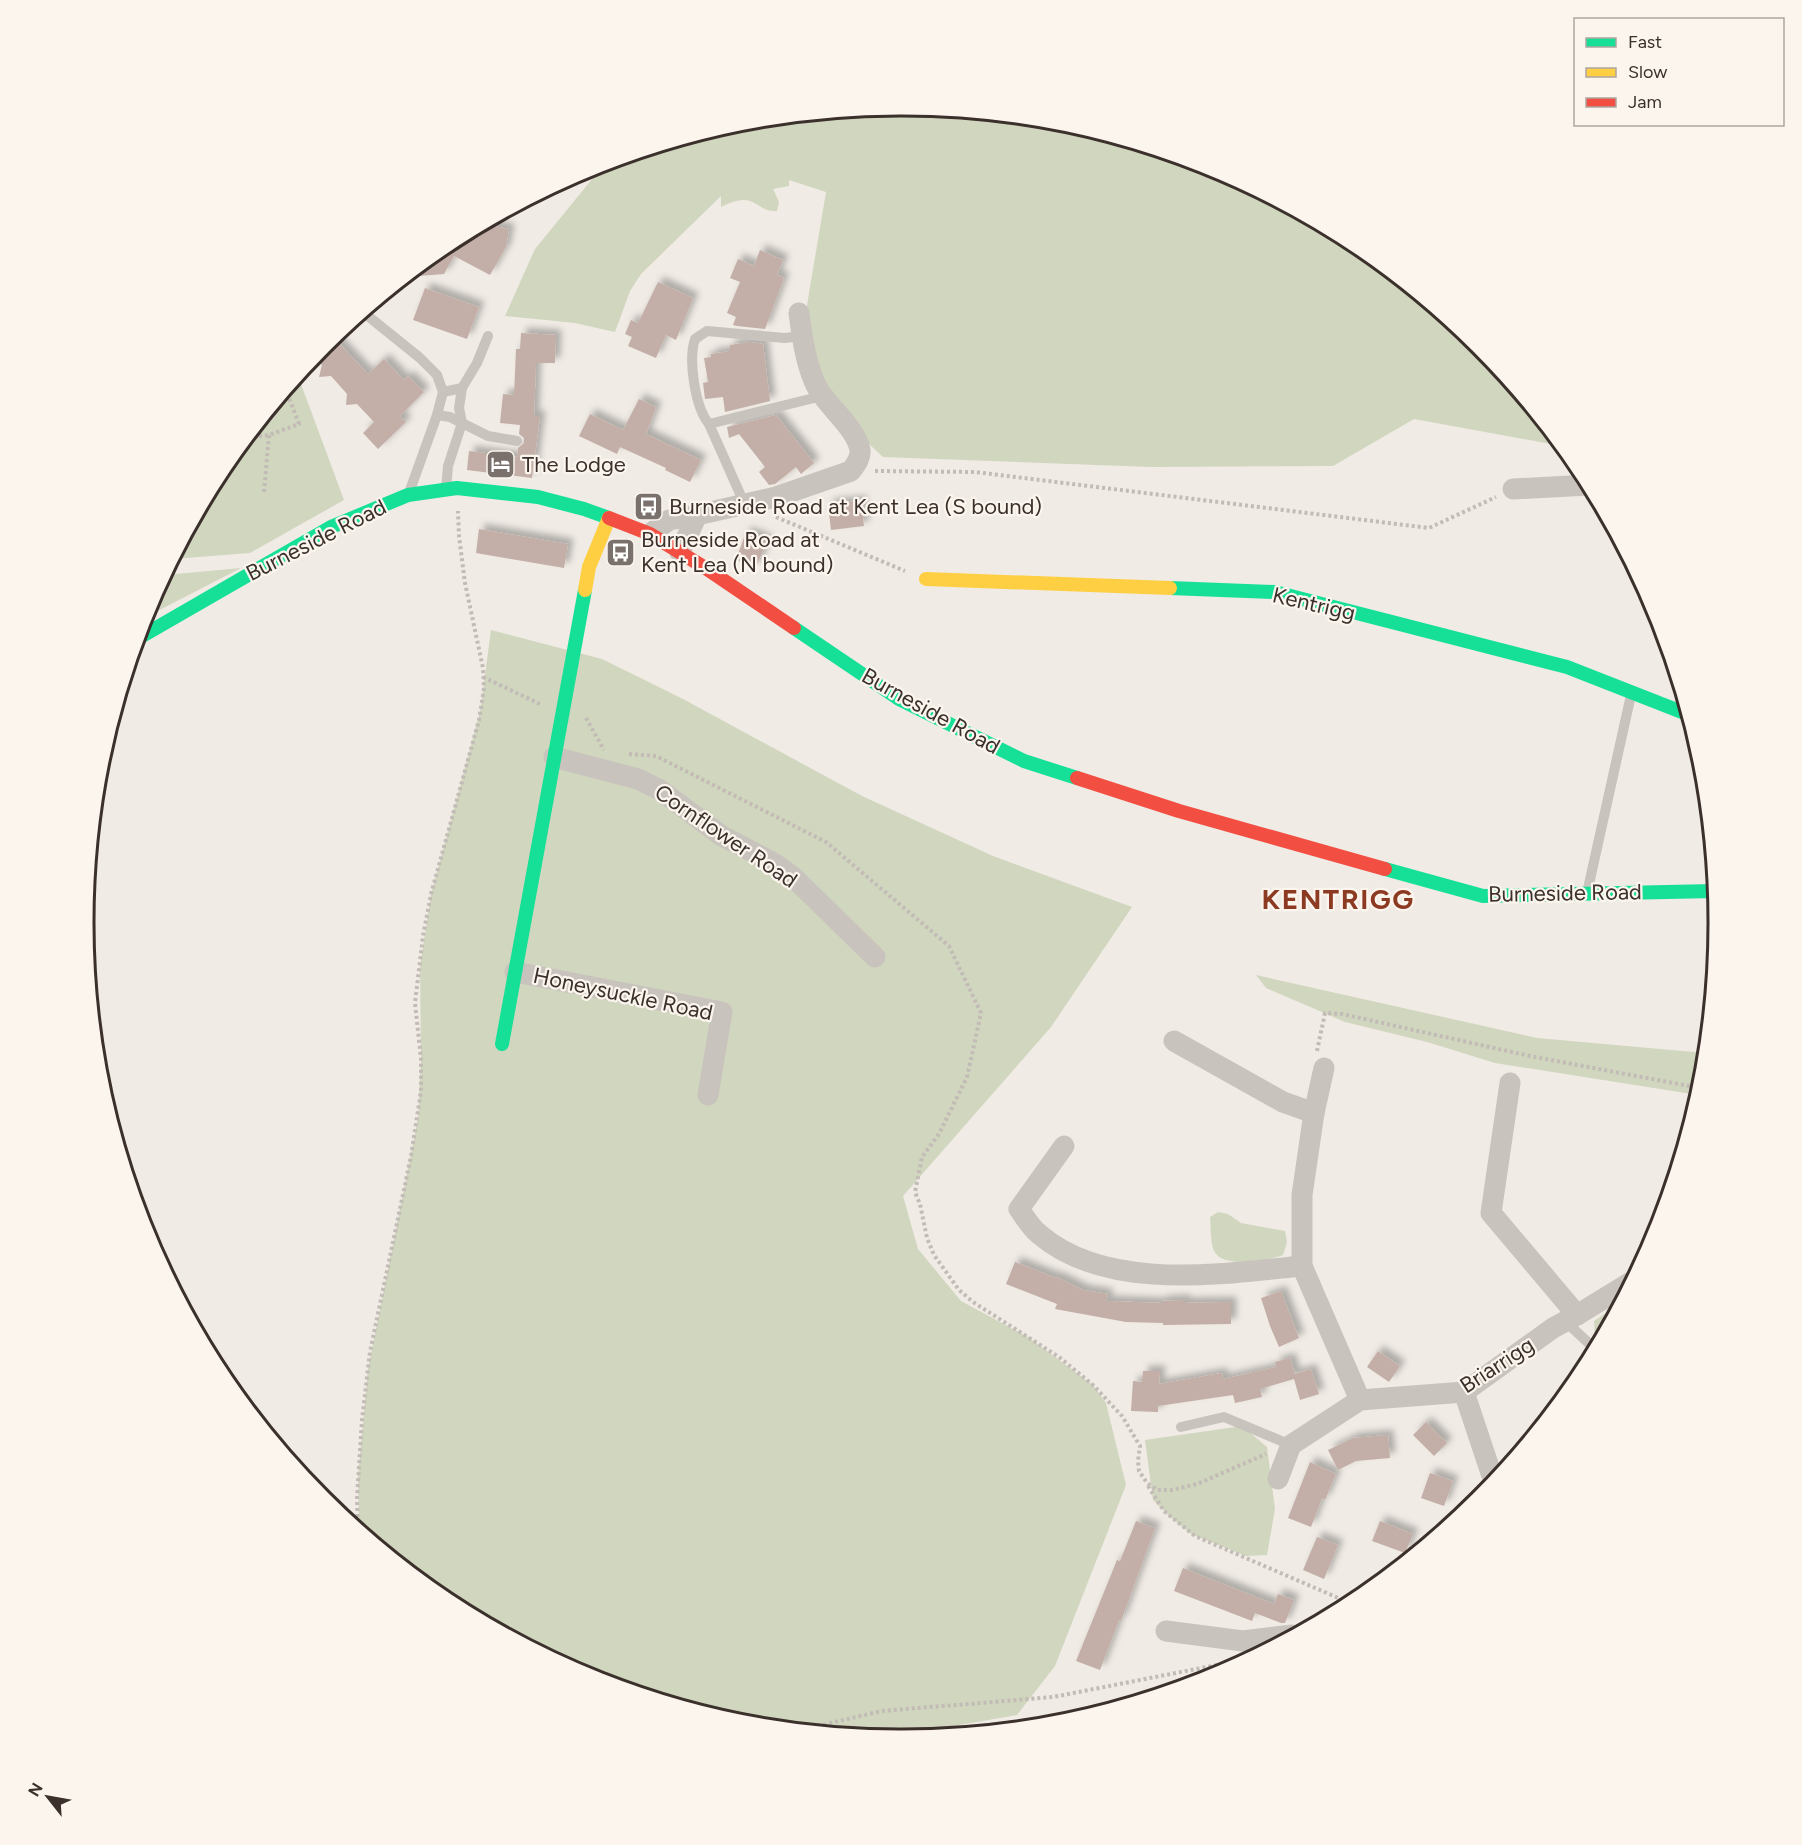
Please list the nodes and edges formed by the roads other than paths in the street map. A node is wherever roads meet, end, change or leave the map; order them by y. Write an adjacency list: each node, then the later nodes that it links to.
1 (799, 313): 4 (street)
2 (369, 316): 6 (lane)
3 (488, 336): 5 (lane)
4 (802, 336): 7 (street); 10 (lane)
5 (462, 388): 6 (lane); 9 (lane)
6 (443, 392): 8 (lane)
7 (822, 396): 10 (lane); 16 (street)
8 (437, 415): 9 (lane); 15 (lane)
9 (462, 423): 11 (lane); 13 (lane)
10 (709, 424): 16 (lane)
11 (518, 441)
12 (1579, 486): 14 (street)
13 (451, 489): 15 (street, Burneside Road); 18 (street, Burneside Road)
14 (1513, 489)
15 (408, 495): 22 (street, Burneside Road)
16 (745, 505): 17 (street)
17 (697, 516): 19 (street); 20 (street)
18 (609, 518): 19 (street, Burneside Road); 25 (street)
19 (650, 534): 20 (street, Burneside Road)
20 (680, 552): 27 (street, Burneside Road)
21 (926, 579): 23 (street, Kentrigg)
22 (149, 633)
23 (1632, 692): 24 (street, Kentrigg); 27 (lane)
24 (1679, 711)
25 (554, 757): 28 (street, Cornflower Road); 29 (street)
26 (1707, 891): 27 (street, Burneside Road)
27 (1586, 894)
28 (875, 957)
29 (515, 972): 31 (street); 34 (street, Honeysuckle Road)
30 (1174, 1041): 35 (street)
31 (502, 1044)
32 (1320, 1061): 35 (street)
33 (1509, 1083): 39 (street)
34 (708, 1095)
35 (1314, 1113): 37 (street)
36 (1064, 1146): 37 (street)
37 (1302, 1266): 42 (street)
38 (1619, 1289): 39 (street, Briarrigg)
39 (1571, 1318): 40 (lane); 41 (street, Briarrigg)
40 (1589, 1342)
41 (1464, 1392): 42 (street, Briarrigg); 45 (street)
42 (1360, 1400): 44 (street, Briarrigg)
43 (1181, 1427): 44 (lane)
44 (1291, 1445): 46 (street)
45 (1491, 1472)
46 (1278, 1479)
47 (1166, 1631): 48 (street)
48 (1274, 1637)

